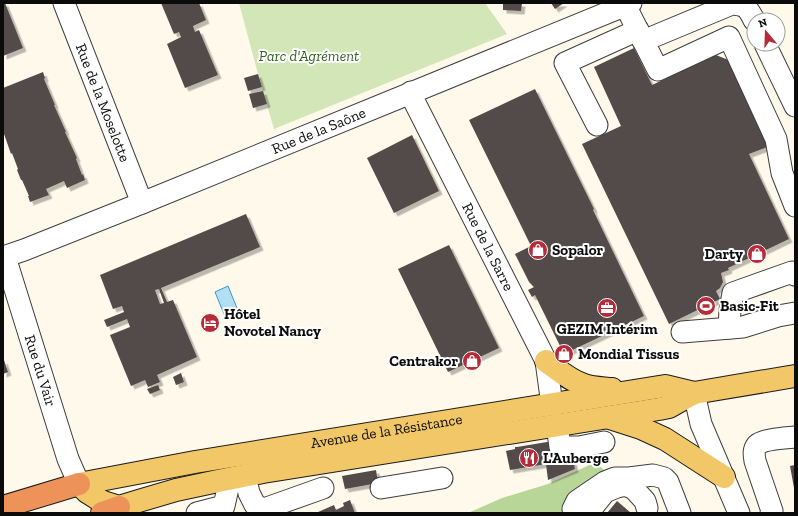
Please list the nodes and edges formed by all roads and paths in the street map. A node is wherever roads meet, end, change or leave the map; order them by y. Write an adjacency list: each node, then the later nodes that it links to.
1 (64, 3): 9 (street, Rue de la Moselotte)
2 (628, 4): 4 (street); 6 (street, Rue de la Saône)
3 (750, 12): 4 (street)
4 (641, 36): 8 (street); 10 (street)
5 (769, 52): 7 (street)
6 (411, 92): 9 (street, Rue de la Saône); 16 (street, Rue de la Sarre)
7 (795, 106)
8 (597, 125)
9 (142, 203): 11 (street, Rue de la Saône)
10 (795, 206)
11 (4, 257): 27 (street, Rue du Vair)
12 (795, 275): 14 (street)
13 (795, 313): 14 (street)
14 (729, 328): 15 (street)
15 (682, 332)
16 (546, 361): 18 (main road); 20 (street, Rue de la Sarre)
17 (795, 376): 19 (main road, Avenue de la Résistance)
18 (631, 392): 19 (main road, Avenue de la Résistance); 20 (main road, Avenue de la Résistance)
19 (694, 393): 21 (main road, Avenue de la Résistance); 25 (street)
20 (555, 415): 21 (main road, Avenue de la Résistance); 23 (street, Rue de la Sarre); 24 (main road, Avenue de la Résistance); 27 (main road, Avenue de la Résistance)
21 (607, 417): 25 (main road)
22 (795, 436): 39 (street)
23 (604, 442)
24 (238, 477): 28 (street); 31 (main road, Avenue de la Résistance); 32 (street)
25 (724, 477): 38 (street)
26 (442, 478): 29 (street)
27 (79, 484): 30 (highway); 31 (main road)
28 (323, 488)
29 (382, 488)
30 (3, 507)
31 (111, 510)
32 (225, 510): 34 (street)
33 (650, 510): 36 (street)
34 (197, 513)
35 (574, 513): 37 (street)
36 (588, 513)
37 (680, 513)
38 (739, 513)
39 (771, 513)

